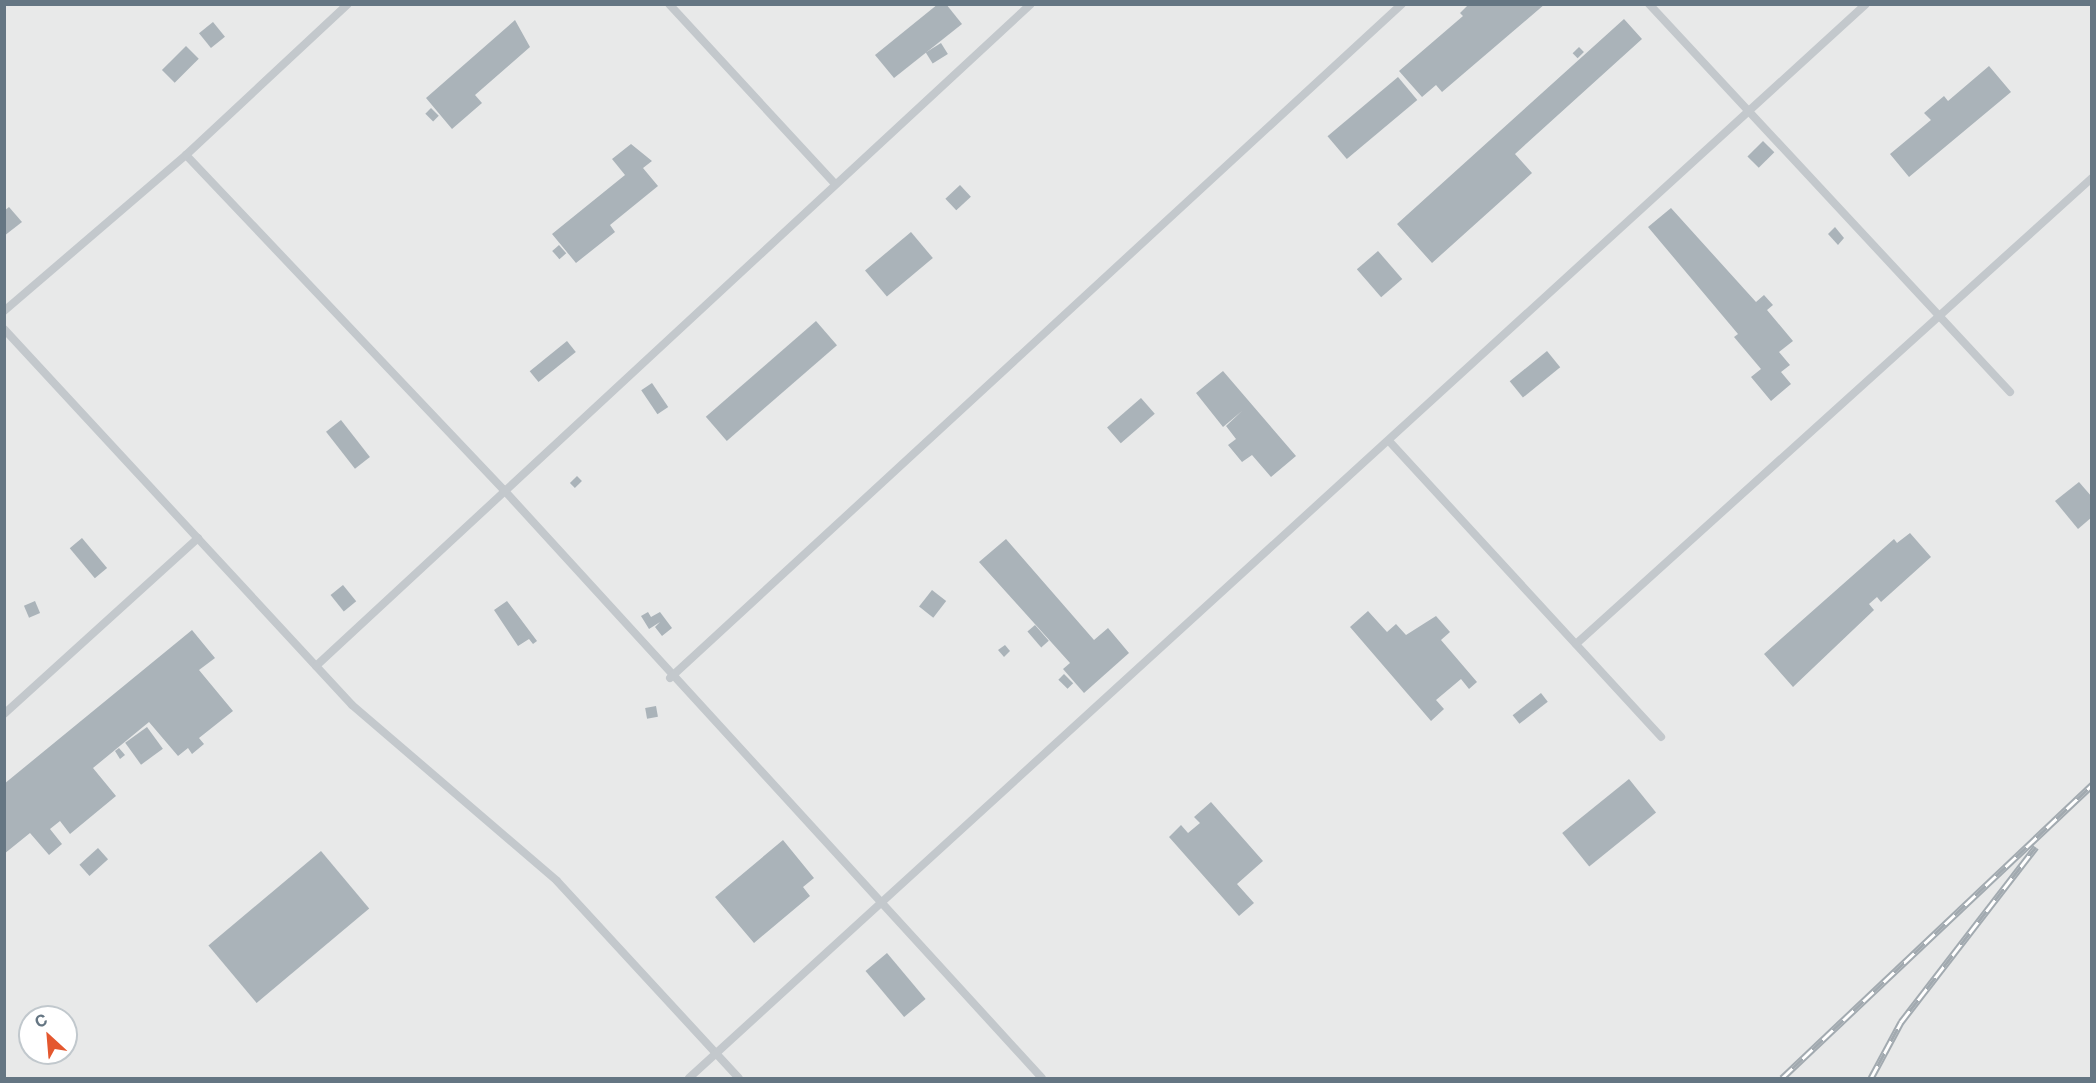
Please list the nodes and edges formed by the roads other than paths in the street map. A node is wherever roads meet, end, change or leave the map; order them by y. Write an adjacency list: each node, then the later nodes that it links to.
1 (348, 4): 8 (lane)
2 (669, 4): 10 (lane)
3 (1031, 4): 10 (lane)
4 (1402, 4): 20 (lane)
5 (1649, 4): 7 (lane)
6 (1866, 4): 7 (lane)
7 (1748, 114): 12 (lane); 15 (lane)
8 (186, 155): 11 (lane); 16 (lane)
9 (2091, 177): 12 (lane)
10 (835, 184): 16 (lane)
11 (4, 310)
12 (1940, 315): 14 (lane); 18 (lane)
13 (4, 329): 17 (lane)
14 (2010, 392)
15 (1389, 441): 18 (lane); 23 (lane)
16 (503, 489): 19 (lane); 20 (lane)
17 (198, 538): 19 (lane); 21 (lane)
18 (1576, 644): 22 (lane)
19 (316, 666): 24 (lane)
20 (670, 678): 23 (lane)
21 (4, 714)
22 (1661, 737)
23 (880, 905): 24 (lane); 27 (lane)
24 (716, 1053): 25 (lane); 26 (lane)
25 (689, 1078)
26 (739, 1078)
27 (1042, 1078)

